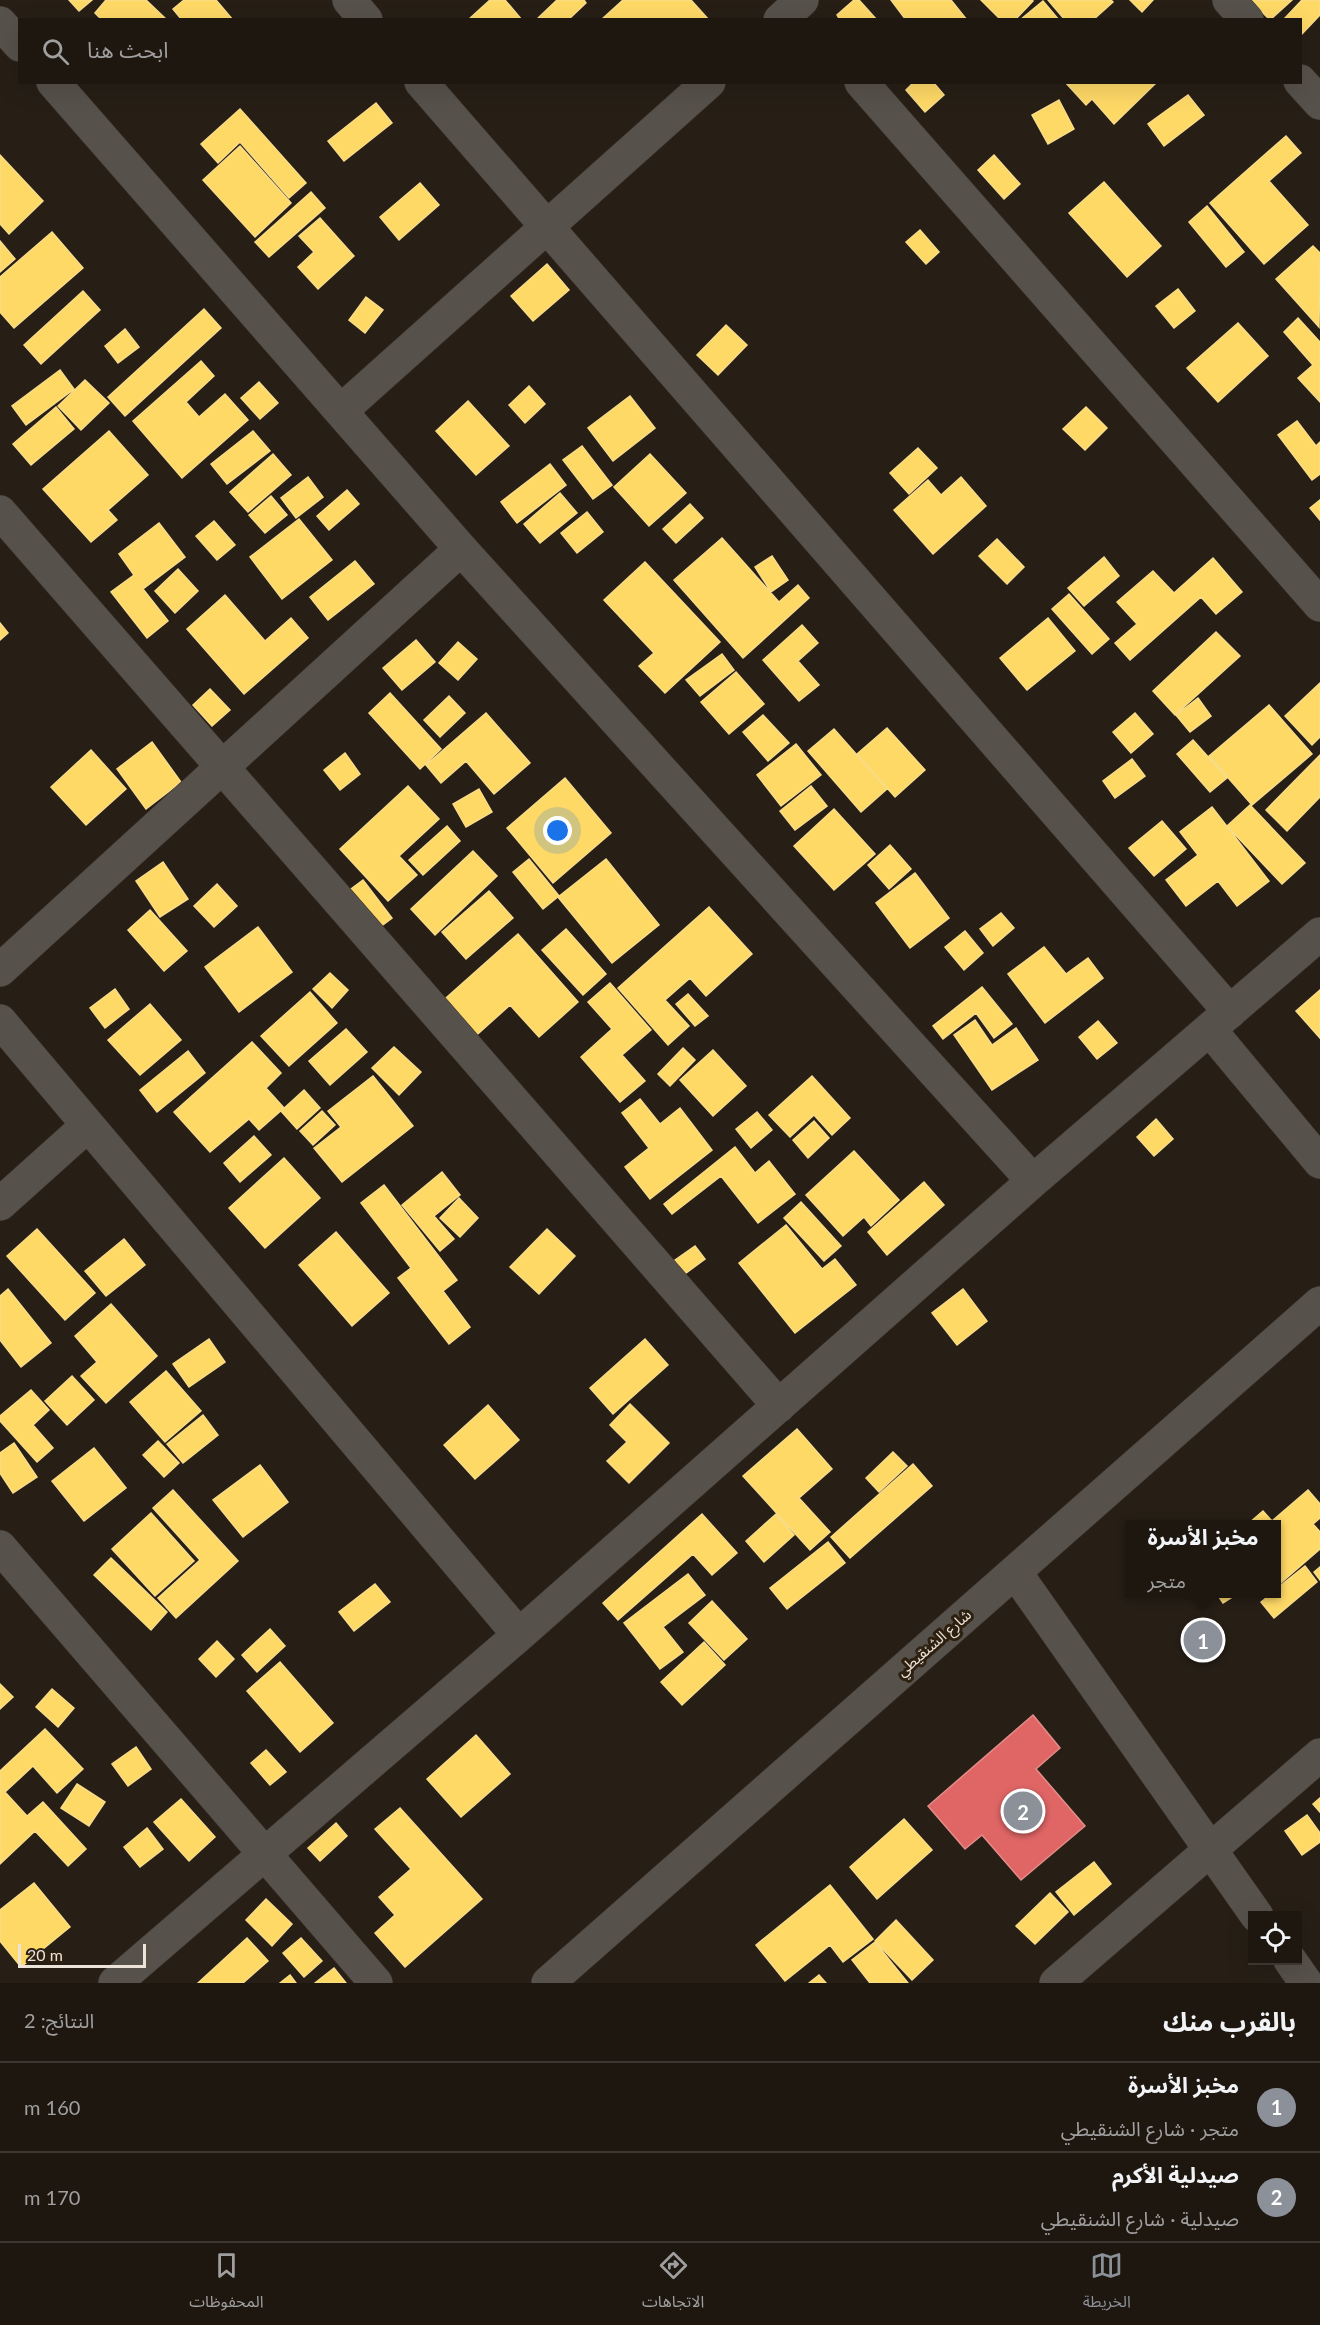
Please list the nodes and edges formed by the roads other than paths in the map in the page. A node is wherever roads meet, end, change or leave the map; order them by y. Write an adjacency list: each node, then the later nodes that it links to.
1 (349, 0): 3 (street)
2 (1229, 0): 4 (street)
3 (364, 18)
4 (1244, 18)
5 (0, 23): 6 (street)
6 (18, 43)
7 (1302, 83): 12 (street)
8 (55, 84): 14 (street)
9 (423, 84): 13 (street)
10 (707, 84): 13 (street)
11 (863, 84): 17 (street)
12 (1320, 104)
13 (546, 227): 14 (street); 22 (street)
14 (342, 410): 16 (street)
15 (0, 512): 18 (street)
16 (461, 549): 18 (street); 25 (street)
17 (1320, 605)
18 (223, 765): 20 (street); 28 (street)
19 (1320, 934): 22 (street)
20 (0, 970)
21 (0, 1021): 23 (street)
22 (1220, 1021): 24 (street); 25 (street)
23 (88, 1125): 26 (street); 31 (street)
24 (1320, 1162)
25 (1033, 1181): 28 (street)
26 (0, 1204)
27 (1320, 1303): 30 (street, شارع الشنقيطي)
28 (779, 1406): 31 (street)
29 (0, 1547): 34 (street)
30 (1015, 1572): 33 (street); 39 (street, شارع الشنقيطي)
31 (519, 1635): 34 (street)
32 (1320, 1755): 33 (street)
33 (1209, 1848): 35 (street); 40 (street)
34 (266, 1854): 37 (street); 38 (street)
35 (1253, 1911)
36 (1293, 1965): 41 (street)
37 (115, 1983)
38 (376, 1983)
39 (548, 1983)
40 (1056, 1983)
41 (1306, 1983)

